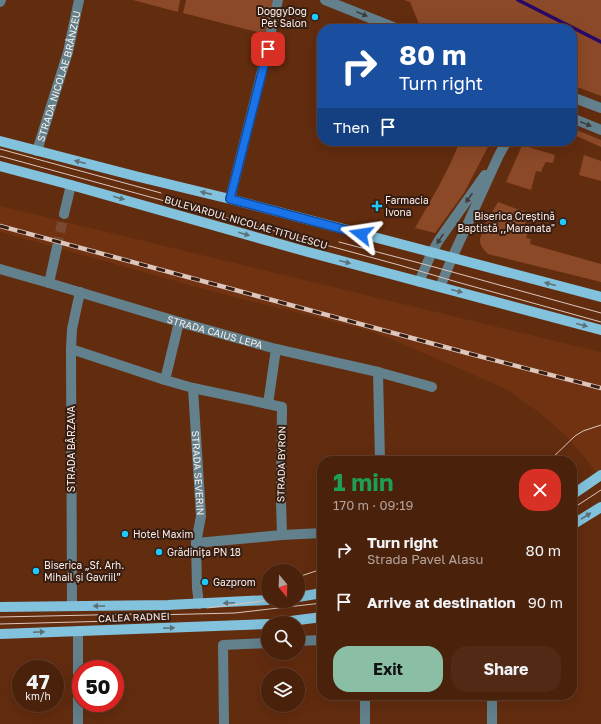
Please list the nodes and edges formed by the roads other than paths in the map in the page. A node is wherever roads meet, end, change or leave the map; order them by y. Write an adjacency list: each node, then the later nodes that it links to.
1 (79, 0): 11 (street, STRADA NICOLAE BRÂNZEU)
2 (278, 0): 15 (street)
3 (325, 0): 4 (street, one-way to 4)
4 (385, 24)
5 (577, 99): 6 (street)
6 (601, 108)
7 (577, 120): 8 (street, one-way to 8)
8 (601, 130)
9 (0, 141): 11 (main road, BULEVARDUL NICOLAE TITULESCU)
10 (504, 146): 12 (street)
11 (37, 151): 15 (main road, BULEVARDUL NICOLAE TITULESCU, one-way to 11)
12 (499, 155): 18 (street, one-way to 18); 19 (street)
13 (0, 166): 14 (main road, BULEVARDUL NICOLAE TITULESCU)
14 (71, 185): 16 (street); 22 (main road, BULEVARDUL NICOLAE TITULESCU, one-way to 22)
15 (230, 199): 18 (main road, BULEVARDUL NICOLAE TITULESCU)
16 (64, 214)
17 (57, 247): 21 (street)
18 (432, 252): 19 (main road, BULEVARDUL NICOLAE TITULESCU); 22 (street)
19 (452, 258): 23 (street); 25 (main road, BULEVARDUL NICOLAE TITULESCU, one-way to 19)
20 (0, 269): 21 (street, STRADA CAIUS LEPA)
21 (49, 282): 24 (street, STRADA CAIUS LEPA)
22 (419, 282): 23 (main road, BULEVARDUL NICOLAE TITULESCU)
23 (440, 287): 27 (main road, BULEVARDUL NICOLAE TITULESCU, one-way to 27)
24 (80, 292): 26 (street, STRADA CAIUS LEPA); 28 (street, STRADA BÂRZAVA)
25 (601, 297)
26 (179, 322): 29 (street, STRADA CAIUS LEPA); 31 (street)
27 (601, 330)
28 (71, 349): 31 (street); 47 (street, STRADA BÂRZAVA)
29 (276, 349): 30 (street, STRADA CAIUS LEPA); 34 (street)
30 (378, 372): 33 (street, STRADA CAIUS LEPA); 35 (street)
31 (165, 380): 32 (street)
32 (193, 388): 34 (street); 42 (street, STRADA SEVERIN)
33 (432, 388)
34 (268, 401): 41 (street, STRADA BYRON)
35 (380, 456)
36 (601, 475): 37 (main road)
37 (577, 492)
38 (601, 507): 39 (main road, one-way to 38)
39 (577, 522)
40 (317, 533): 41 (street)
41 (282, 535): 42 (street)
42 (196, 543): 46 (street, STRADA SEVERIN)
43 (317, 594): 44 (main road)
44 (305, 596)
45 (261, 600): 46 (main road, CALEA RADNEI, one-way to 46)
46 (198, 604): 47 (main road, CALEA RADNEI, one-way to 47)
47 (72, 606): 48 (main road, CALEA RADNEI)
48 (0, 607)
49 (317, 618): 50 (main road)
50 (305, 619)
51 (261, 624): 52 (main road, CALEA RADNEI, one-way to 51)
52 (78, 631): 53 (main road, CALEA RADNEI, one-way to 52); 59 (street)
53 (0, 634)
54 (317, 640): 55 (street)
55 (305, 641)
56 (261, 643): 60 (street)
57 (365, 700): 61 (street)
58 (492, 700): 62 (street)
59 (78, 724)
60 (224, 724)
61 (365, 724)
62 (492, 724)

